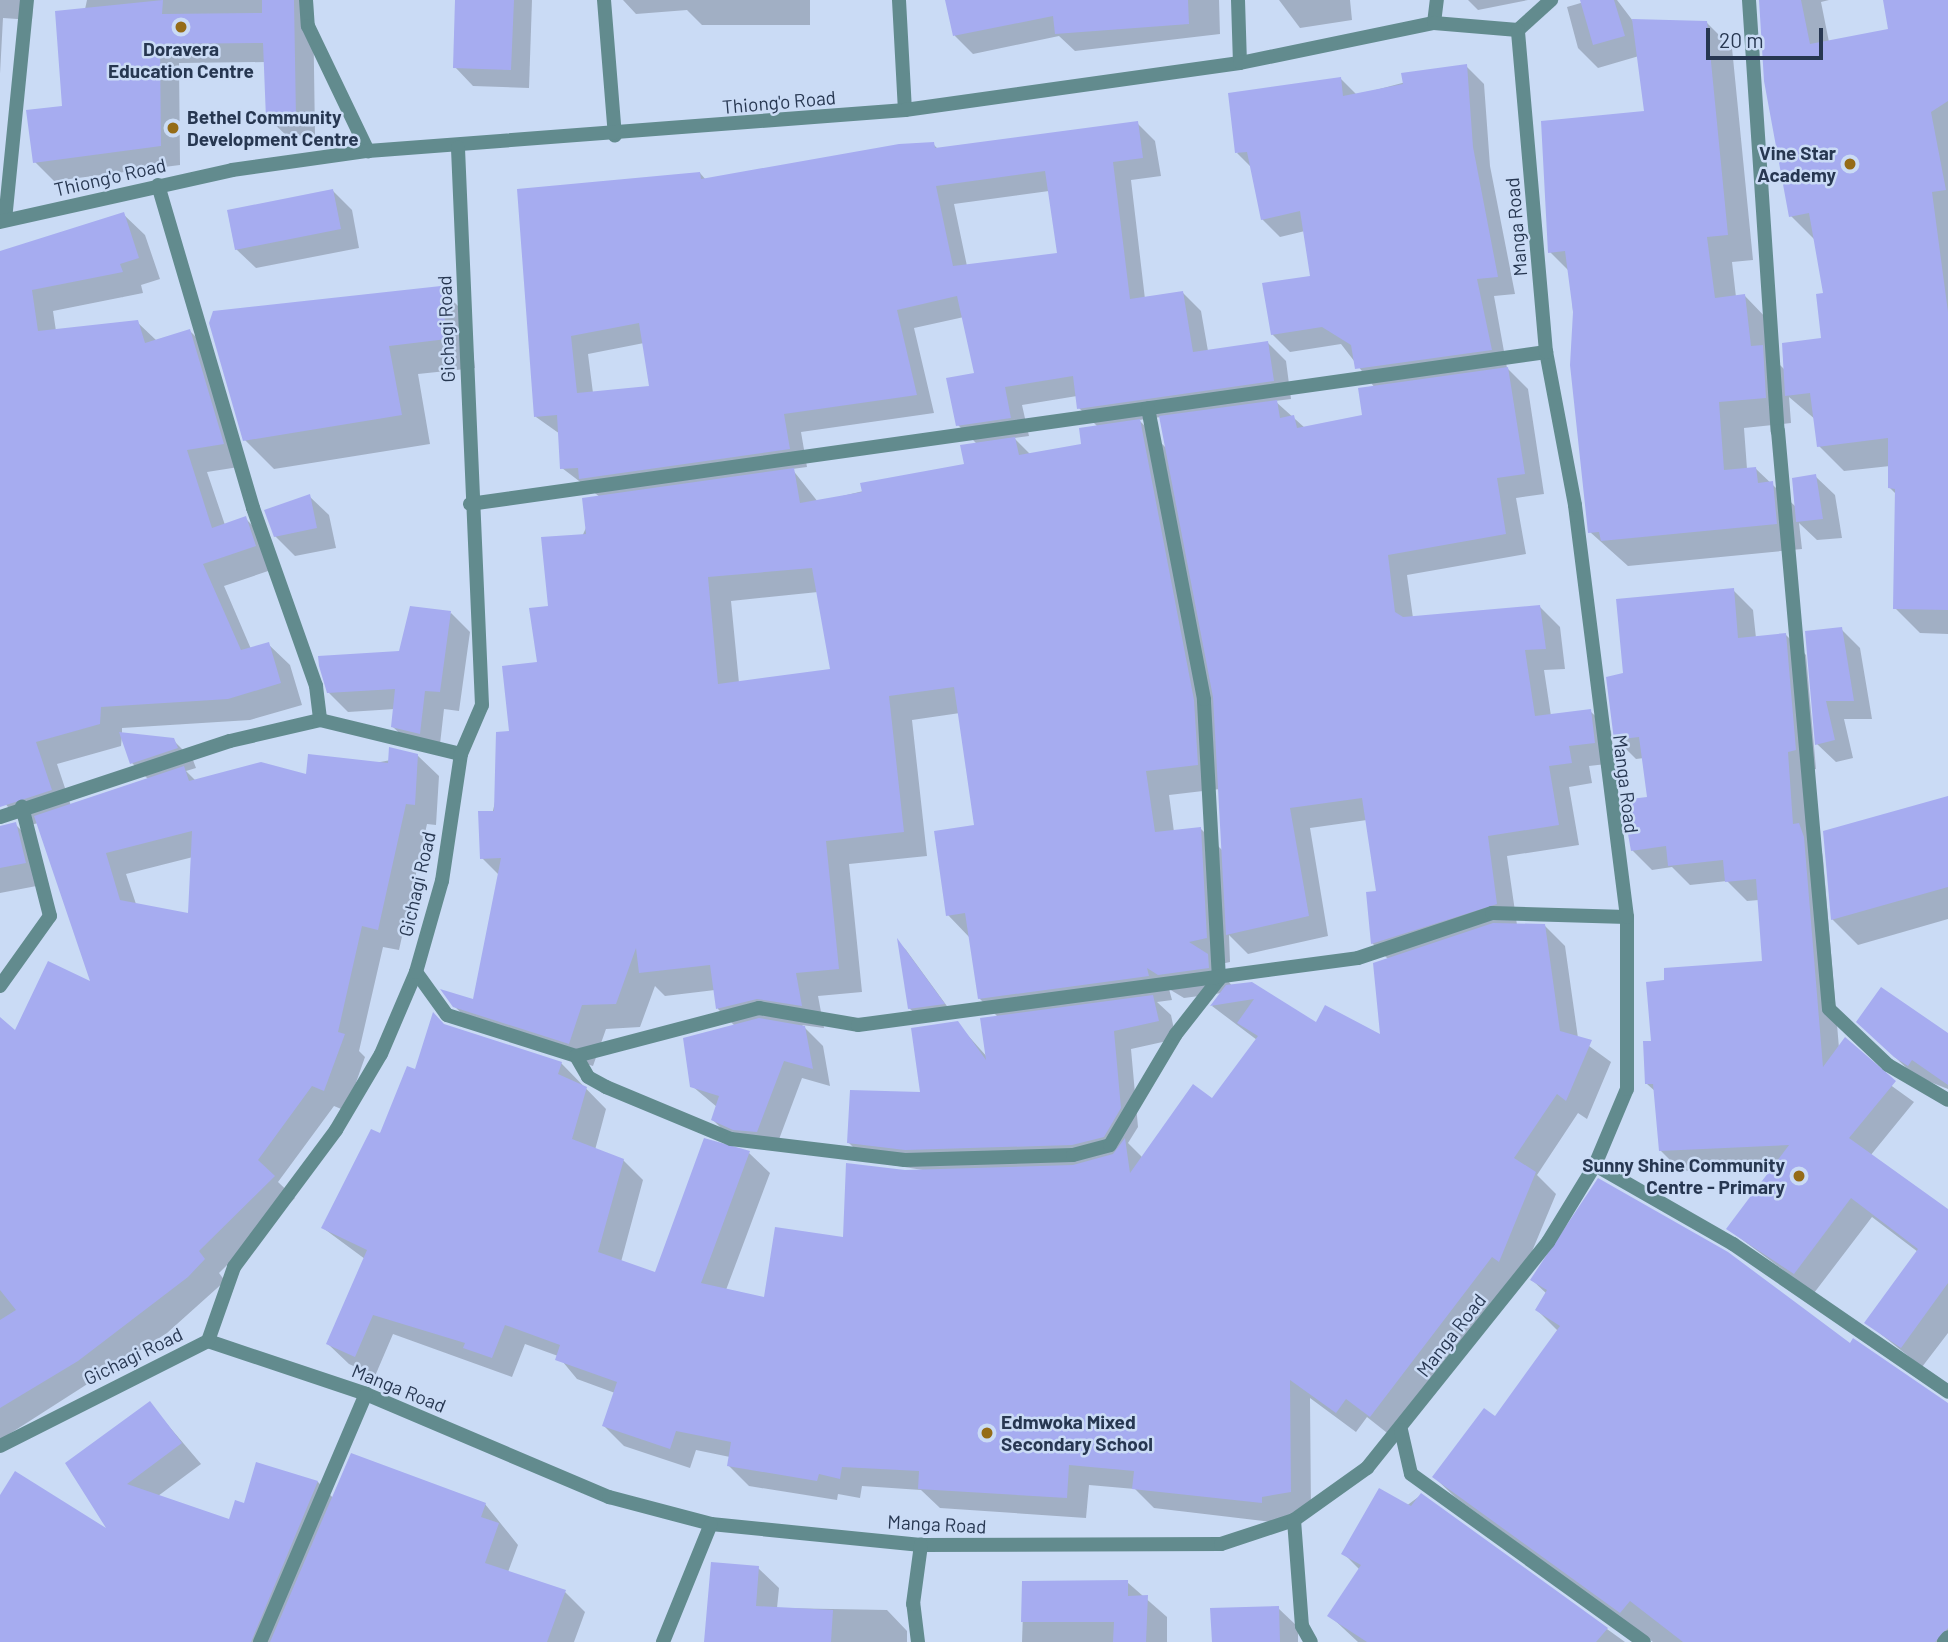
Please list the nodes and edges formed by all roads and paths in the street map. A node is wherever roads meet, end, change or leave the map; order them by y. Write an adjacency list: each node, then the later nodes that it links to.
1 (27, 0): 17 (street)
2 (306, 0): 15 (street)
3 (604, 0): 13 (street)
4 (899, 0): 12 (street)
5 (1238, 0): 11 (street)
6 (1437, 0): 9 (street)
7 (1551, 0): 10 (street)
8 (1749, 0): 30 (street)
9 (1434, 23): 10 (street, Thiong'o Road); 11 (street, Thiong'o Road)
10 (1518, 30): 18 (street, Manga Road)
11 (1240, 63): 12 (street, Thiong'o Road)
12 (905, 110): 13 (street, Thiong'o Road)
13 (615, 136): 14 (street, Thiong'o Road)
14 (458, 148): 15 (street, Thiong'o Road); 20 (street, Gichagi Road)
15 (368, 151): 16 (street, Thiong'o Road)
16 (158, 186): 17 (street, Thiong'o Road); 21 (street)
17 (3, 221)
18 (1546, 352): 19 (street); 25 (street, Manga Road)
19 (1148, 408): 20 (street); 27 (street)
20 (470, 504): 22 (street, Gichagi Road)
21 (320, 720): 22 (street); 23 (street)
22 (461, 754): 26 (street, Gichagi Road)
23 (22, 807): 24 (street); 28 (street)
24 (0, 817)
25 (1627, 917): 27 (street); 31 (street, Manga Road)
26 (416, 972): 29 (street); 32 (street, Gichagi Road)
27 (1219, 979): 29 (street); 29 (street)
28 (0, 986)
29 (576, 1056)
30 (1948, 1100)
31 (1595, 1165): 33 (street); 35 (street, Manga Road)
32 (208, 1341): 34 (street, Manga Road); 36 (street, Gichagi Road)
33 (1948, 1392)
34 (366, 1394): 38 (street, Manga Road); 41 (street)
35 (1401, 1430): 37 (street, Manga Road); 45 (street)
36 (0, 1446)
37 (1294, 1520): 39 (street, Manga Road); 44 (street)
38 (711, 1524): 39 (street, Manga Road); 42 (street)
39 (921, 1545): 43 (street)
40 (1948, 1636): 46 (street)
41 (260, 1642)
42 (663, 1642)
43 (918, 1642)
44 (1311, 1642)
45 (1644, 1642)
46 (1944, 1642)

